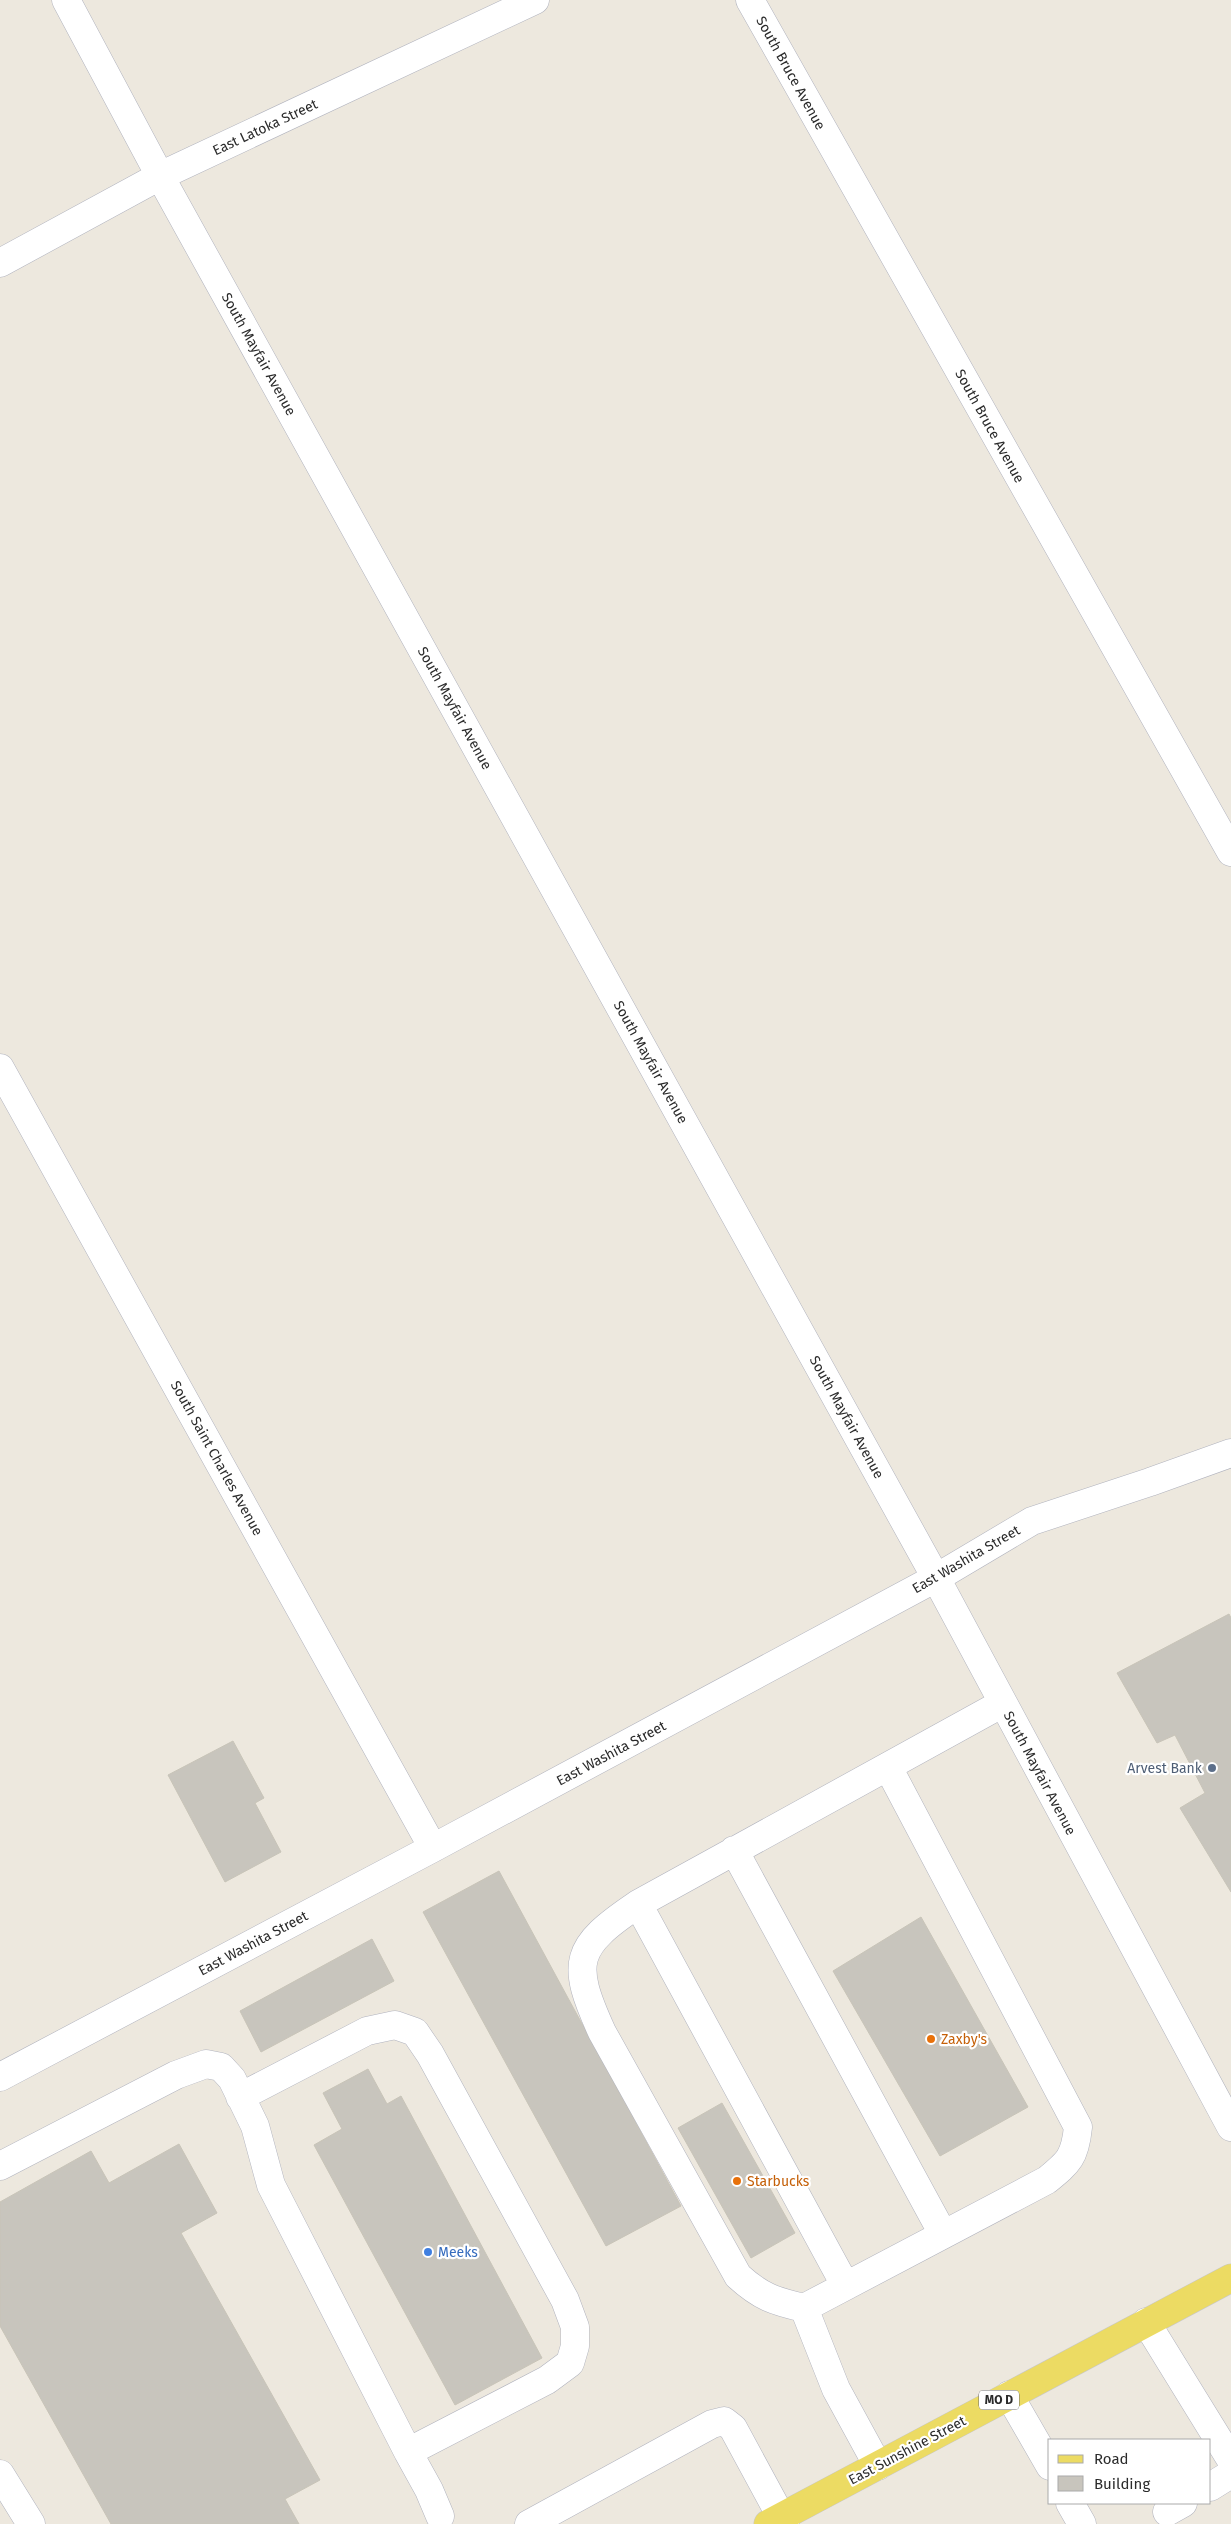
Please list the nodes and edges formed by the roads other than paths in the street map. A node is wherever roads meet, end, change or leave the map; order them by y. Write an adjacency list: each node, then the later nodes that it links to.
1 (66, 0): 4 (street, South Mayfair Avenue)
2 (535, 0): 4 (street, East Latoka Street)
3 (750, 0): 6 (street, South Bruce Avenue)
4 (160, 176): 5 (street, East Latoka Street); 9 (street, South Mayfair Avenue)
5 (0, 264)
6 (1231, 852)
7 (0, 1068): 12 (street, South Saint Charles Avenue)
8 (1231, 1452): 9 (street, East Washita Street)
9 (936, 1578): 10 (street, South Mayfair Avenue); 12 (street, East Washita Street)
10 (1003, 1703): 11 (street); 17 (street, South Mayfair Avenue)
11 (888, 1767): 13 (street); 19 (street)
12 (433, 1848): 15 (street, East Washita Street)
13 (734, 1850): 14 (street); 19 (street)
14 (638, 1904): 21 (street); 22 (street)
15 (0, 2077)
16 (240, 2097): 18 (street); 25 (street); 25 (street)
17 (1231, 2127)
18 (0, 2166)
19 (943, 2234): 21 (street)
20 (1231, 2278): 23 (main road, East Sunshine Street / MO D)
21 (845, 2286): 22 (street)
22 (804, 2308): 28 (street)
23 (1146, 2322): 24 (main road, East Sunshine Street / MO D); 26 (street)
24 (1009, 2395): 27 (street); 28 (main road, East Sunshine Street / MO D)
25 (408, 2452): 33 (street)
26 (1231, 2460)
27 (1048, 2463)
28 (878, 2466): 34 (main road, East Sunshine Street / MO D)
29 (0, 2474): 35 (street)
30 (1231, 2474): 31 (street)
31 (1211, 2486)
32 (1071, 2504): 37 (street)
33 (436, 2521)
34 (778, 2522): 36 (street)
35 (31, 2524)
36 (529, 2524)
37 (1082, 2524)

